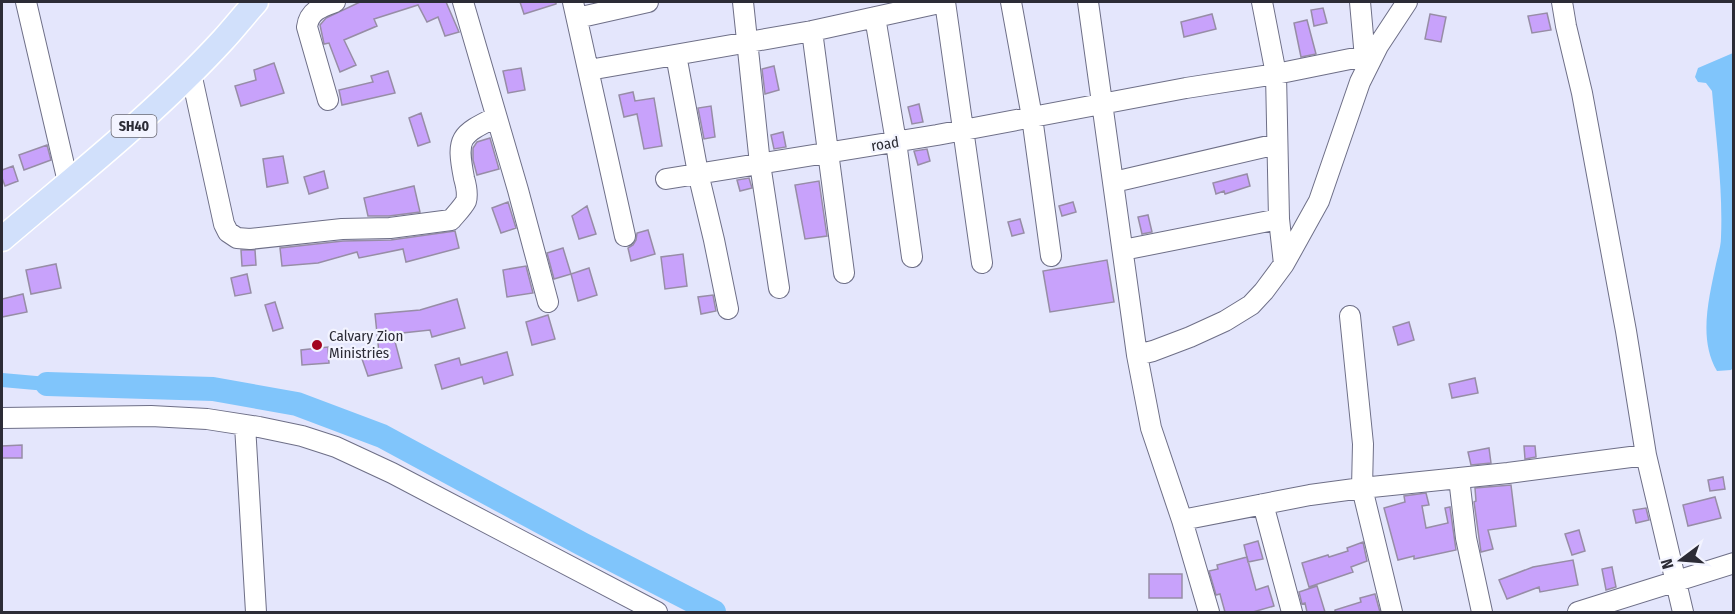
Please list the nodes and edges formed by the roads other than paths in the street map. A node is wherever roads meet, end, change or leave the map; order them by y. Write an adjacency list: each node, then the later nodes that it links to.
1 (26, 2): 34 (street)
2 (256, 2): 21 (main road, SH40)
3 (335, 2): 23 (street)
4 (463, 2): 25 (street)
5 (648, 2): 14 (street)
6 (743, 2): 17 (street)
7 (936, 2): 15 (street); 27 (street)
8 (1011, 2): 26 (street)
9 (1088, 2): 24 (street)
10 (1262, 2): 22 (street)
11 (1360, 2): 19 (street)
12 (1407, 2): 19 (street)
13 (1562, 2): 52 (street)
14 (575, 10): 20 (street)
15 (875, 16): 16 (street); 28 (street)
16 (812, 31): 17 (street); 30 (street)
17 (748, 42): 18 (street); 31 (street)
18 (676, 55): 20 (street); 32 (street)
19 (1368, 58): 22 (street, road); 43 (street)
20 (589, 70): 37 (street)
21 (191, 73): 25 (street); 34 (main road, SH40)
22 (1276, 74): 24 (street, road); 29 (street)
23 (328, 100)
24 (1103, 105): 26 (street, road); 35 (street)
25 (496, 117): 46 (street)
26 (1032, 117): 27 (street, road); 40 (street)
27 (964, 130): 28 (street, road); 42 (street)
28 (896, 142): 30 (street, road); 41 (street)
29 (1277, 144): 35 (street); 36 (street)
30 (827, 153): 31 (street, road); 44 (street)
31 (760, 164): 32 (street, road); 45 (street)
32 (698, 173): 33 (street, road); 47 (street)
33 (666, 179)
34 (68, 182): 38 (main road, SH40)
35 (1114, 182): 39 (street)
36 (1279, 219): 39 (street); 43 (street)
37 (625, 236)
38 (2, 239)
39 (1123, 250): 49 (street)
40 (1051, 256)
41 (912, 257)
42 (982, 263)
43 (1284, 264): 49 (street)
44 (844, 273)
45 (779, 288)
46 (548, 302)
47 (728, 309)
48 (1350, 316): 54 (street)
49 (1137, 355): 56 (street)
50 (2, 418): 51 (street)
51 (245, 425): 59 (street); 60 (street)
52 (1646, 455): 53 (street); 58 (street)
53 (1459, 478): 54 (street); 64 (street)
54 (1362, 488): 55 (street); 63 (street)
55 (1263, 504): 56 (street); 62 (street)
56 (1182, 520): 61 (street)
57 (1734, 563): 58 (street)
58 (1675, 581): 65 (street); 66 (street)
59 (256, 612)
60 (657, 612)
61 (1209, 612)
62 (1292, 612)
63 (1392, 612)
64 (1482, 612)
65 (1578, 612)
66 (1683, 612)

